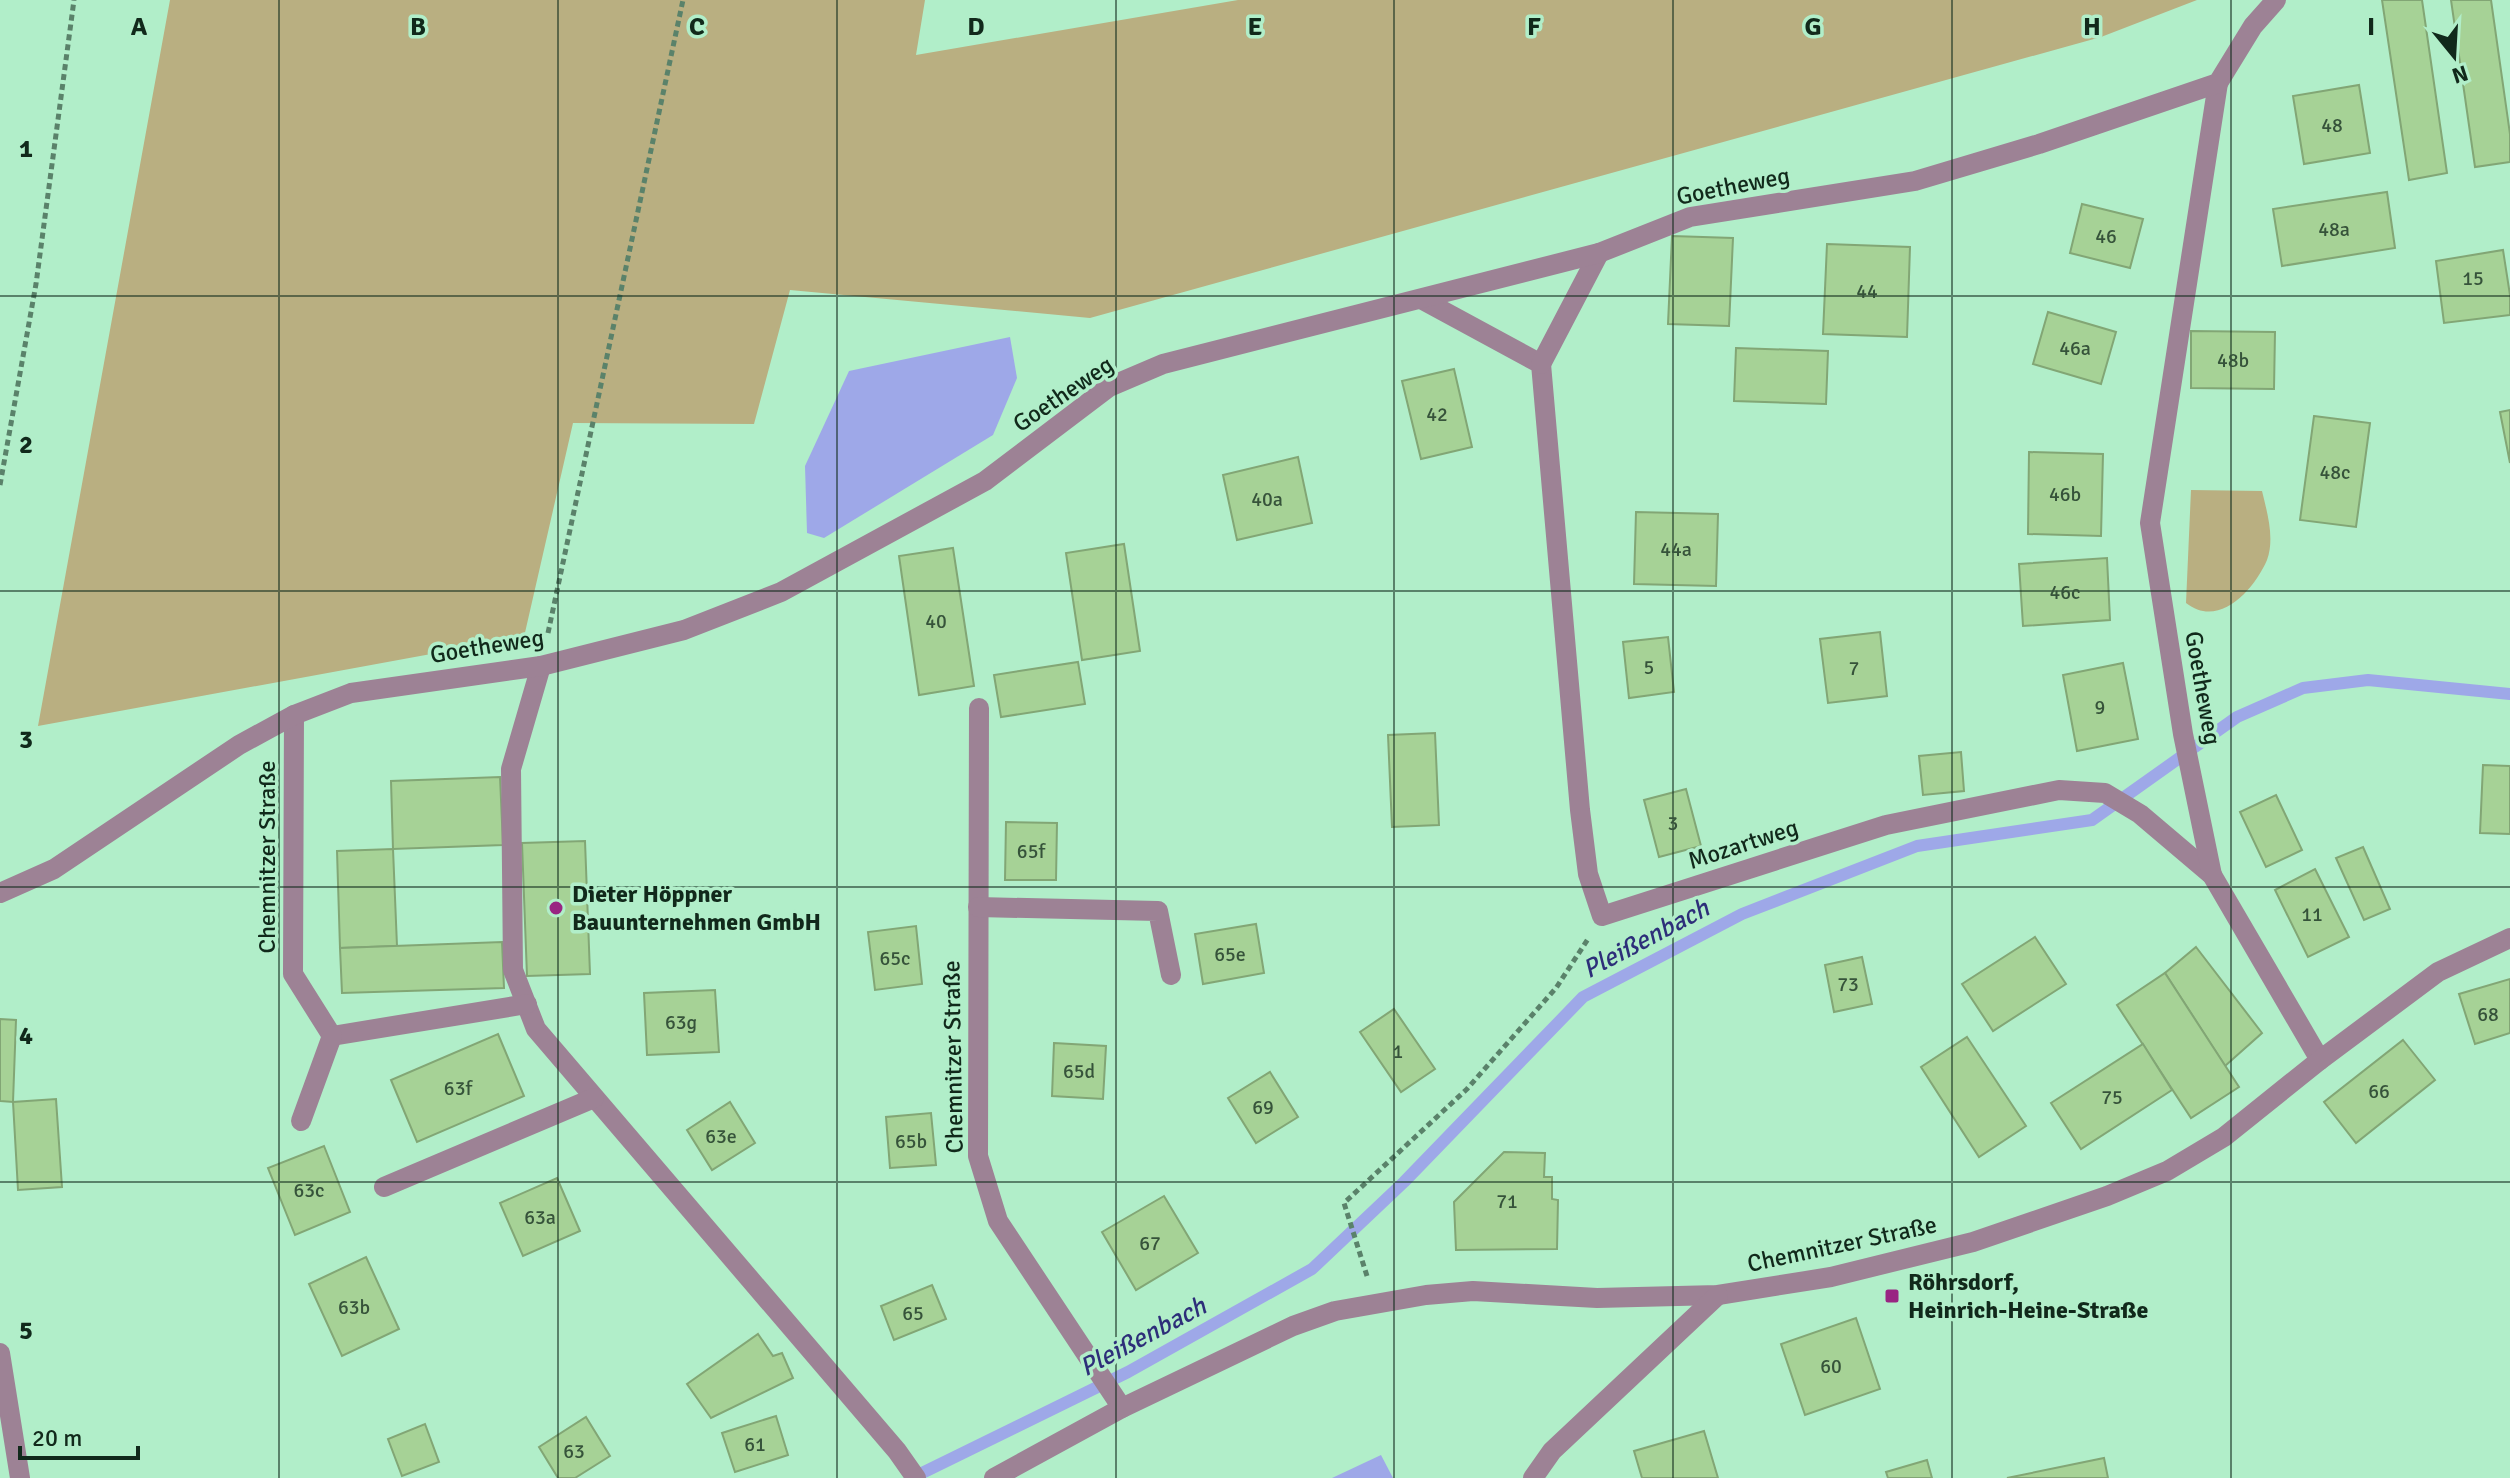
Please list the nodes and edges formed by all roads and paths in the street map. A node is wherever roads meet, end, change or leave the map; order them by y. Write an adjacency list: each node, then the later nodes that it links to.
1 (74, 0): 8 (path)
2 (683, 0): 9 (path)
3 (2276, 0): 4 (street, Goetheweg)
4 (2218, 83): 5 (street, Goetheweg); 12 (street, Goetheweg)
5 (1599, 253): 6 (street, Goetheweg); 7 (street)
6 (1421, 299): 7 (street); 9 (street, Goetheweg)
7 (1541, 364): 15 (street)
8 (0, 485)
9 (541, 666): 11 (street, Goetheweg); 18 (street)
10 (979, 708): 14 (street, Chemnitzer Straße)
11 (294, 715): 13 (street, Goetheweg); 19 (street, Chemnitzer Straße)
12 (2212, 875): 15 (street, Mozartweg); 20 (street, Mozartweg)
13 (0, 893)
14 (978, 907): 17 (street); 27 (street, Chemnitzer Straße)
15 (1602, 916): 24 (path)
16 (2510, 938): 20 (street, Chemnitzer Straße)
17 (1171, 975)
18 (527, 1004): 19 (street); 21 (street)
19 (332, 1036): 22 (street)
20 (2320, 1060): 25 (street, Chemnitzer Straße)
21 (594, 1098): 23 (street); 29 (street)
22 (301, 1121)
23 (384, 1187)
24 (1363, 1262)
25 (1718, 1295): 27 (street, Chemnitzer Straße); 31 (street)
26 (0, 1353): 28 (street)
27 (1118, 1402): 30 (street, Chemnitzer Straße)
28 (20, 1478)
29 (916, 1478)
30 (994, 1478)
31 (1533, 1478)

